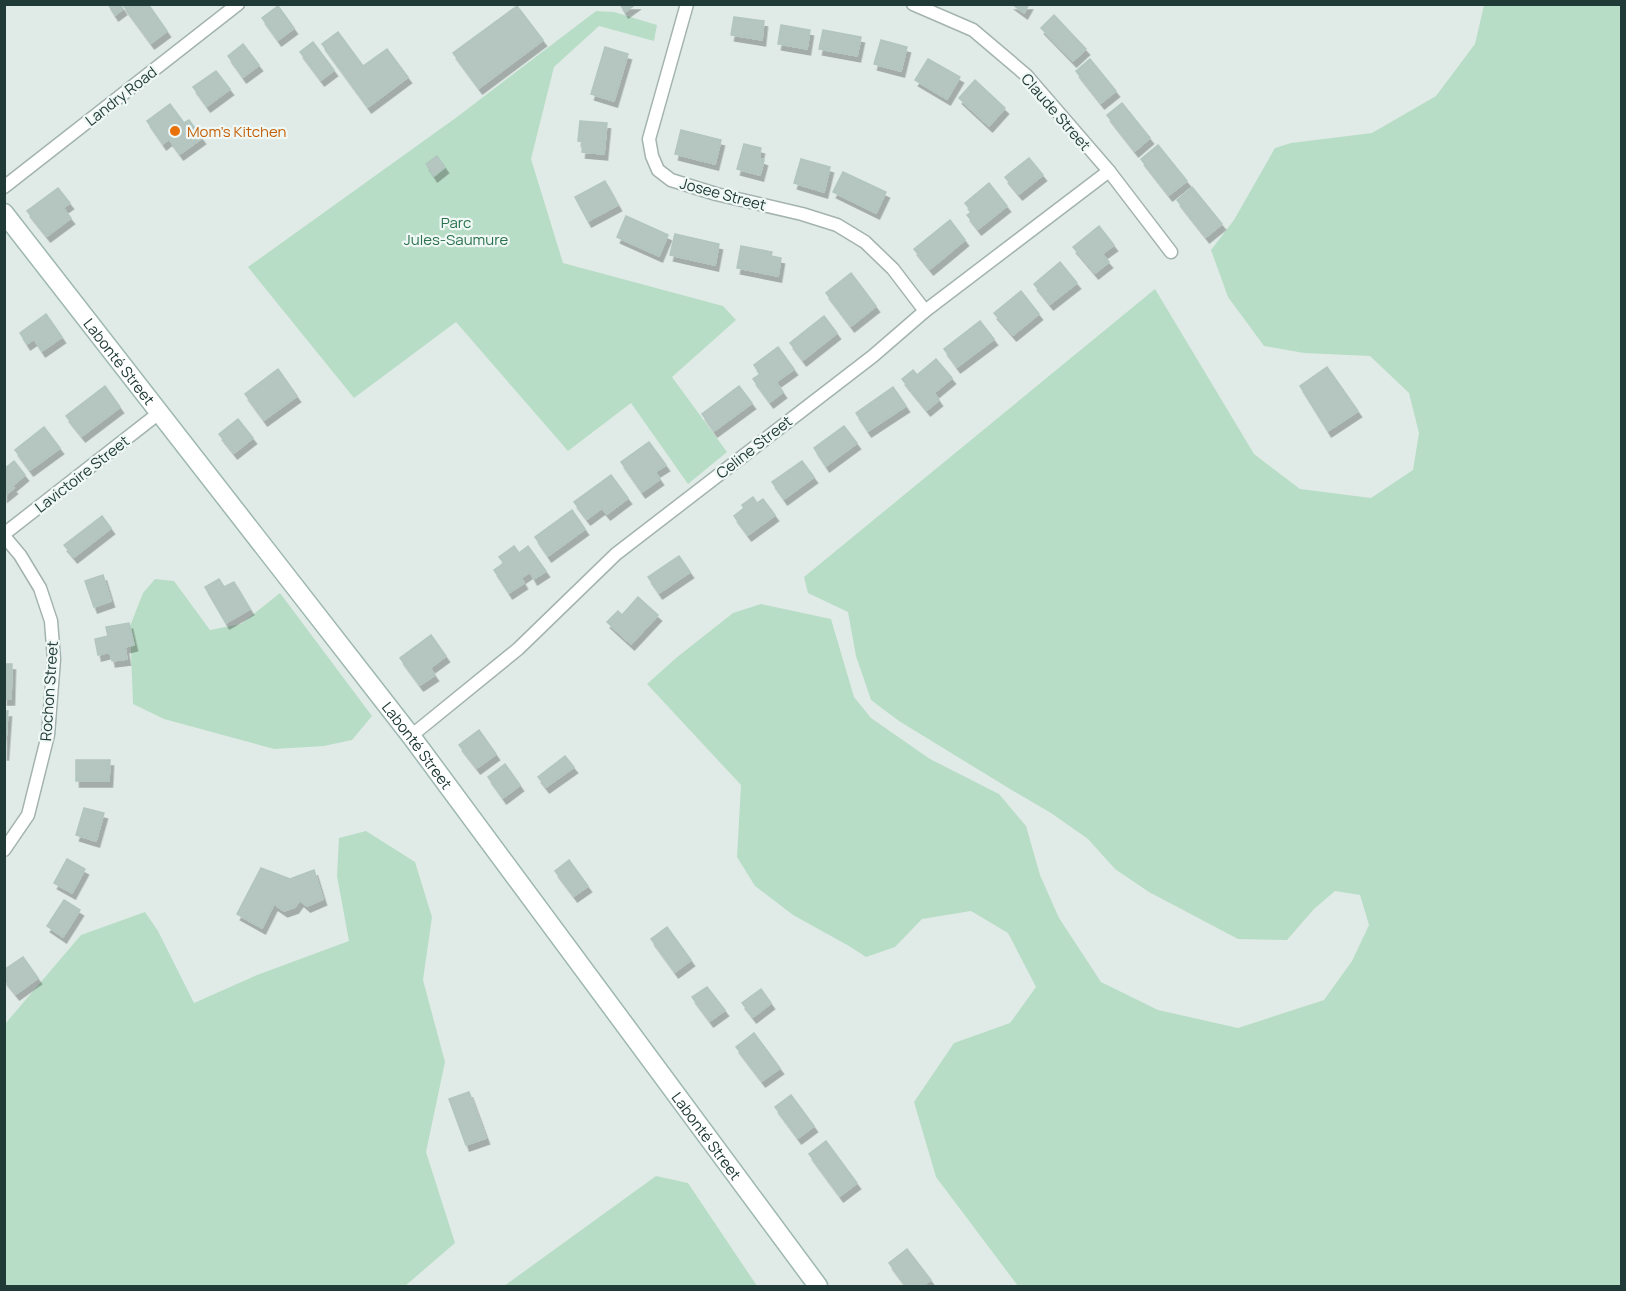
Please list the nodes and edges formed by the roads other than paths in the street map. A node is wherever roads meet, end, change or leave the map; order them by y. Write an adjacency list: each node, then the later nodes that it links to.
1 (238, 4): 5 (street, Landry Road)
2 (687, 4): 8 (street, Josee Street)
3 (913, 4): 4 (street, Claude Street)
4 (1109, 171): 7 (street, Claude Street); 8 (street, Celine Street)
5 (4, 187)
6 (4, 213): 9 (street, Labonté Street)
7 (1172, 252)
8 (925, 310): 11 (street, Celine Street)
9 (159, 413): 10 (street, Lavictoire Street); 11 (street, Labonté Street)
10 (4, 535): 12 (street, Rochon Street)
11 (411, 736): 13 (street, Labonté Street)
12 (4, 850)
13 (818, 1287)

